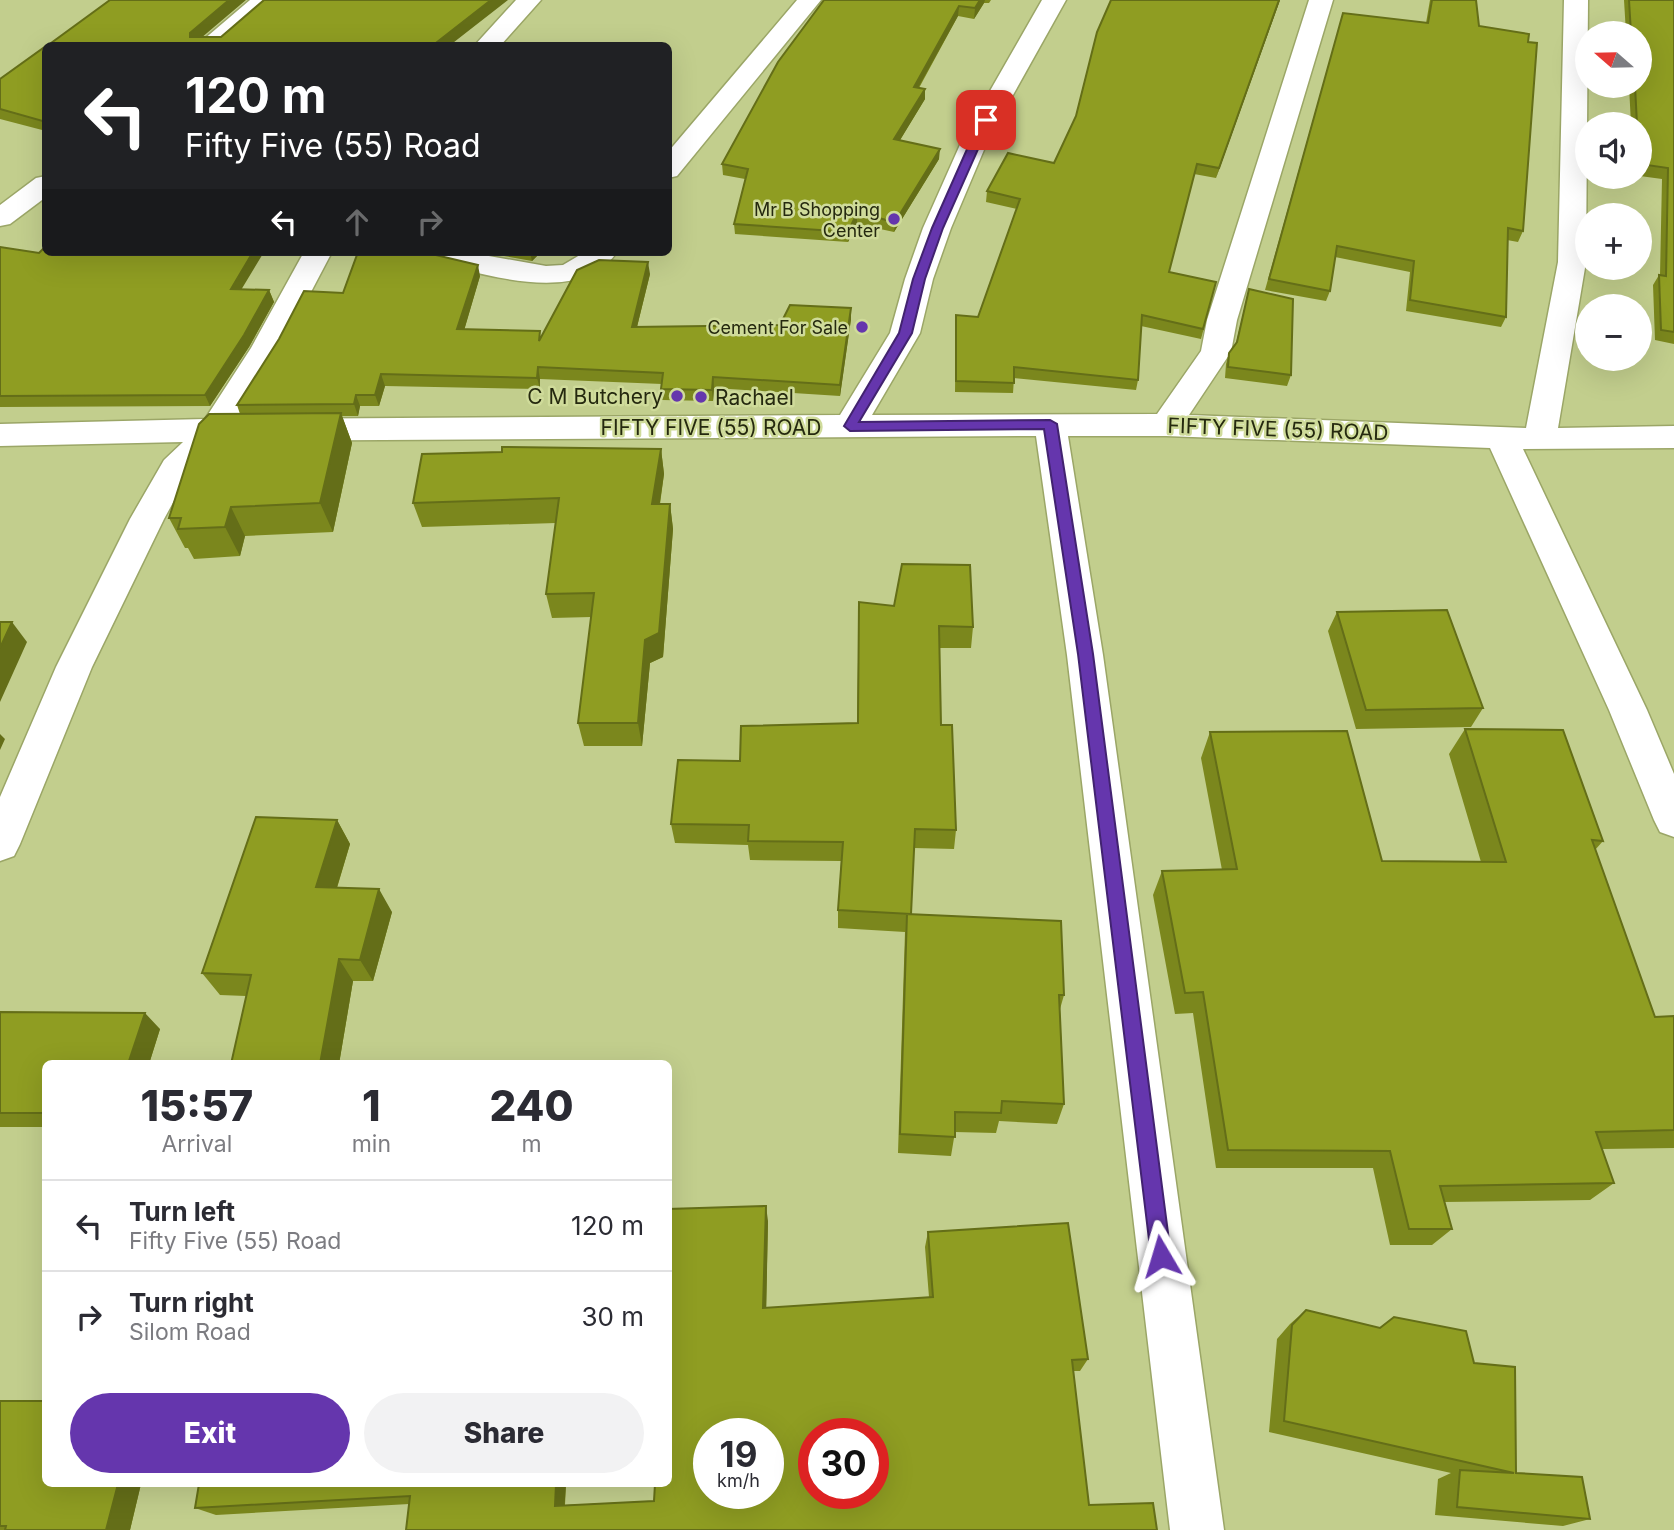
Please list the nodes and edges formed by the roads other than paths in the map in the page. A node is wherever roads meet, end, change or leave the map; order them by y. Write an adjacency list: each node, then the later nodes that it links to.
1 (264, 0): 7 (street)
2 (529, 0): 8 (street)
3 (808, 0): 9 (street)
4 (1054, 0): 19 (street)
5 (1321, 0): 18 (street)
6 (1576, 0): 24 (street)
7 (213, 42)
8 (490, 42)
9 (672, 165)
10 (42, 187): 11 (street)
11 (0, 188)
12 (42, 188): 13 (street)
13 (0, 218)
14 (316, 256): 20 (street)
15 (446, 256): 16 (street)
16 (598, 256)
17 (1050, 424): 18 (street, FIFTY FIVE (55) ROAD); 19 (street, FIFTY FIVE (55) ROAD); 27 (street)
18 (1166, 425): 22 (street, FIFTY FIVE (55) ROAD)
19 (850, 426): 20 (street, FIFTY FIVE (55) ROAD)
20 (214, 429): 21 (street, FIFTY FIVE (55) ROAD); 26 (street)
21 (0, 435)
22 (1501, 437): 24 (street, FIFTY FIVE (55) ROAD); 25 (street)
23 (1674, 438): 24 (street, FIFTY FIVE (55) ROAD)
24 (1540, 439)
25 (1674, 820)
26 (0, 844)
27 (1197, 1530)

